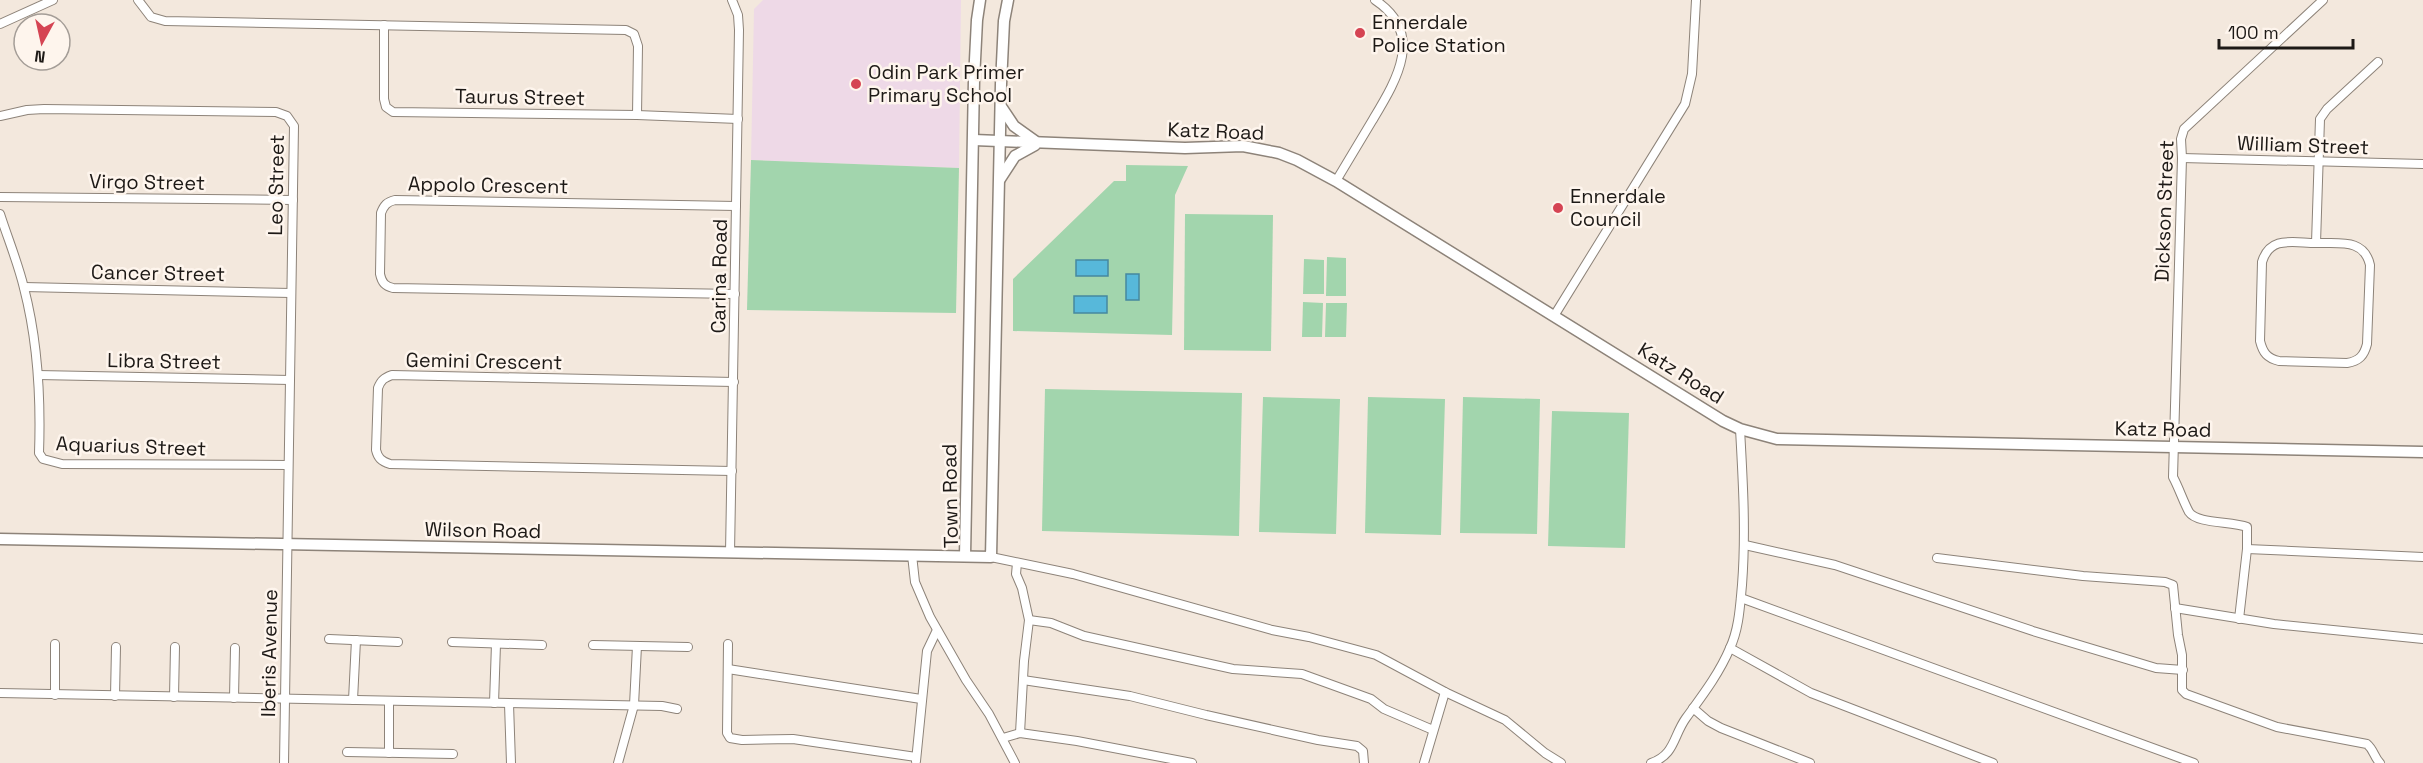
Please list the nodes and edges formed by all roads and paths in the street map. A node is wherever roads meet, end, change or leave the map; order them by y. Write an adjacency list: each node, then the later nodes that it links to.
1 (53, 0): 9 (street)
2 (138, 0): 11 (street)
3 (732, 0): 16 (street, Carina Road)
4 (980, 0): 17 (street, Town Road)
5 (1008, 0): 13 (street, Town Road)
6 (1375, 0): 24 (street)
7 (1696, 0): 33 (street)
8 (2323, 0): 20 (street, Dickson Street)
9 (34, 4): 10 (street)
10 (0, 24)
11 (384, 25): 14 (street); 14 (street, Taurus Street)
12 (2378, 62): 21 (street)
13 (1001, 105): 18 (street, Town Road); 19 (street)
14 (637, 115): 16 (street, Taurus Street)
15 (0, 116): 26 (street, Leo Street)
16 (738, 119): 27 (street, Carina Road)
17 (974, 140): 18 (street, Katz Road); 48 (street, Town Road)
18 (1000, 141): 19 (street, Katz Road); 23 (street, Town Road)
19 (1041, 143): 23 (street); 24 (street, Katz Road)
20 (2182, 158): 21 (street, William Street); 38 (street, Dickson Street)
21 (2319, 162): 22 (street, William Street); 29 (street)
22 (2423, 164)
23 (999, 181): 50 (street, Town Road)
24 (1336, 181): 33 (street, Katz Road)
25 (0, 197): 26 (street, Virgo Street)
26 (293, 200): 31 (street, Leo Street)
27 (736, 206): 32 (street, Carina Road); 32 (street, Appolo Crescent)
28 (0, 214): 30 (street, Aquarius Street)
29 (2316, 243): 29 (street)
30 (24, 287): 31 (street, Cancer Street); 34 (street, Aquarius Street)
31 (291, 293): 35 (street, Leo Street)
32 (735, 294): 36 (street, Carina Road)
33 (1554, 316): 37 (street, Katz Road)
34 (38, 375): 35 (street, Libra Street); 40 (street, Aquarius Street)
35 (290, 380): 40 (street, Leo Street)
36 (734, 382): 41 (street, Carina Road); 41 (street, Gemini Crescent)
37 (1740, 429): 38 (street, Katz Road); 44 (street)
38 (2172, 447): 39 (street, Katz Road); 45 (street, Dickson Street)
39 (2423, 452)
40 (288, 465): 43 (street, Leo Street)
41 (732, 471): 46 (street, Carina Road)
42 (0, 539): 43 (street, Wilson Road)
43 (287, 544): 46 (street, Wilson Road); 83 (street, Iberis Avenue)
44 (1745, 545): 53 (street); 75 (street)
45 (2247, 549): 49 (street); 55 (street)
46 (730, 553): 47 (street, Wilson Road)
47 (912, 555): 48 (street, Wilson Road); 57 (street)
48 (965, 556): 50 (street, Town Road)
49 (2423, 556)
50 (992, 557): 52 (street)
51 (1937, 558): 54 (street)
52 (1017, 563): 56 (street); 77 (street)
53 (1741, 598): 73 (street); 111 (street)
54 (2175, 608): 55 (street); 75 (street)
55 (2239, 619): 59 (street)
56 (1029, 620): 76 (street); 92 (street)
57 (937, 630): 84 (street); 94 (street)
58 (329, 639): 60 (street)
59 (2423, 639)
60 (356, 640): 61 (street); 85 (street)
61 (398, 642)
62 (452, 642): 63 (street)
63 (496, 644): 66 (street); 87 (street)
64 (728, 644): 74 (street)
65 (55, 645): 79 (street)
66 (542, 645)
67 (593, 645): 69 (street)
68 (175, 646): 81 (street)
69 (638, 646): 71 (street); 89 (street)
70 (117, 647): 80 (street)
71 (688, 647)
72 (235, 648): 82 (street)
73 (1730, 648): 90 (street); 110 (street)
74 (728, 669): 84 (street); 98 (street)
75 (2183, 670): 112 (street)
76 (1023, 680): 93 (street); 105 (street)
77 (1445, 692): 92 (street); 107 (street)
78 (0, 693): 79 (street)
79 (55, 695): 80 (street)
80 (115, 696): 81 (street)
81 (174, 697): 82 (street)
82 (234, 698): 83 (street)
83 (284, 699): 85 (street); 100 (street, Iberis Avenue)
84 (921, 699): 98 (street)
85 (353, 700): 86 (street)
86 (389, 701): 87 (street); 96 (street)
87 (494, 703): 88 (street)
88 (509, 704): 89 (street); 101 (street)
89 (634, 705): 91 (street); 102 (street)
90 (1693, 708): 99 (street); 109 (street)
91 (677, 709)
92 (1433, 730): 106 (street)
93 (1020, 733): 94 (street); 104 (street)
94 (1003, 738): 103 (street)
95 (347, 752): 96 (street)
96 (389, 753): 97 (street)
97 (453, 754)
98 (916, 760)
99 (1665, 761): 108 (street)
100 (284, 763)
101 (511, 763)
102 (618, 763)
103 (1016, 763)
104 (1192, 763)
105 (1364, 763)
106 (1424, 763)
107 (1562, 763)
108 (1651, 763)
109 (1810, 763)
110 (1994, 763)
111 (2194, 763)
112 (2380, 763)

